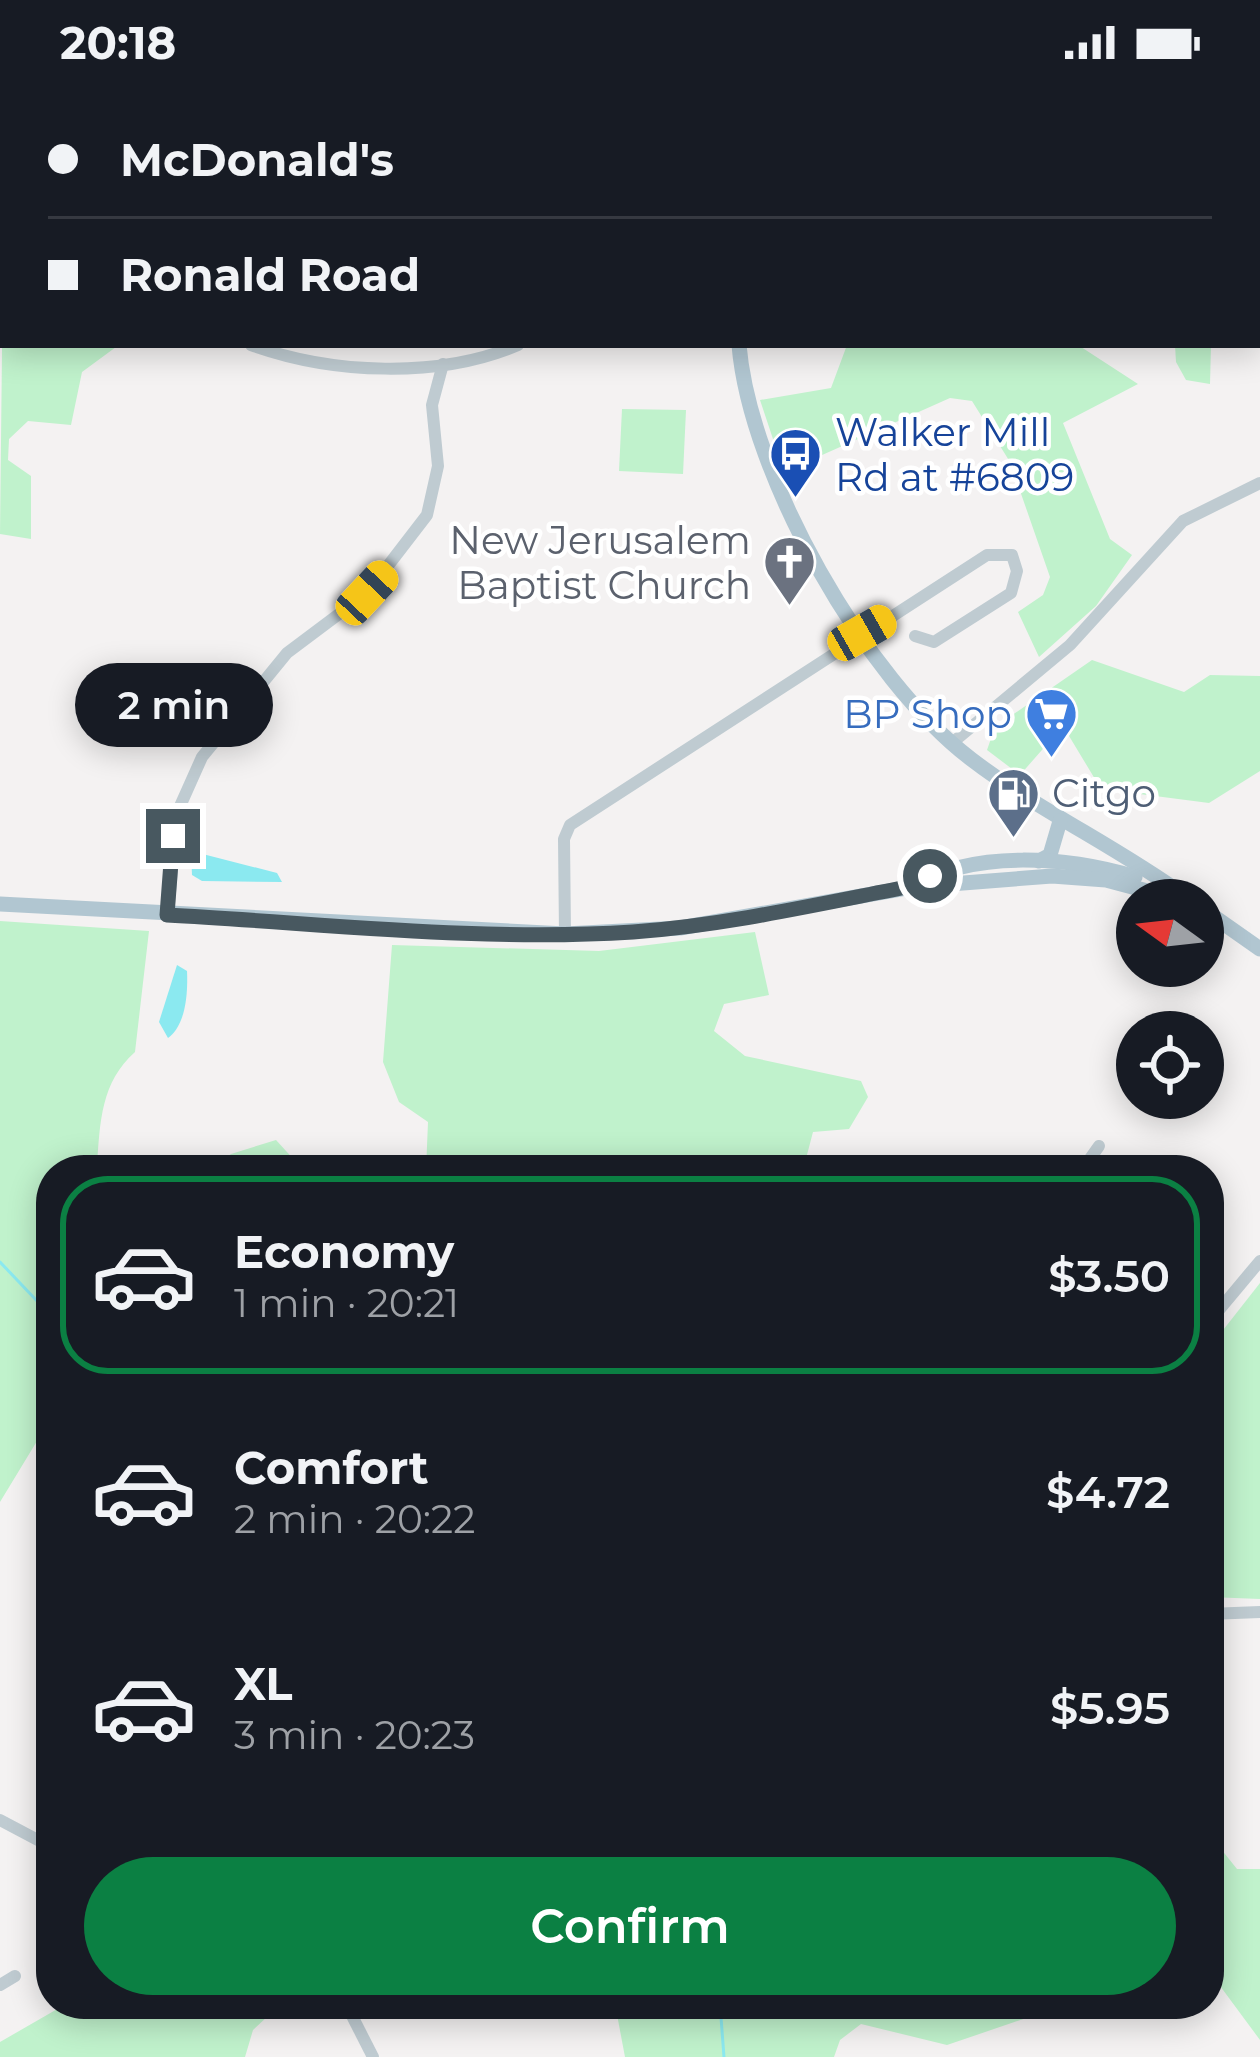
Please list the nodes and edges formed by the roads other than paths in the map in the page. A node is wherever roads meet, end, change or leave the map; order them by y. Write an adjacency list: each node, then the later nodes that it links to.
1 (261, 348): 4 (street)
2 (506, 348): 4 (street)
3 (740, 348): 6 (main road)
4 (443, 364): 16 (street)
5 (1260, 483): 8 (street)
6 (862, 633): 7 (street); 8 (main road); 18 (street)
7 (915, 636)
8 (952, 742): 9 (main road)
9 (1060, 820): 10 (main road); 11 (main road); 12 (main road)
10 (1039, 861): 11 (main road); 14 (main road)
11 (1070, 869): 13 (main road); 14 (main road)
12 (1155, 879)
13 (1116, 881)
14 (912, 886): 18 (main road)
15 (0, 904): 16 (main road)
16 (167, 915): 18 (main road)
17 (1224, 924): 19 (main road)
18 (565, 934)
19 (1260, 949)
20 (1099, 1146): 21 (street)
21 (1093, 1155)
22 (1260, 1261): 23 (street)
23 (1224, 1304)
24 (1260, 1612): 25 (street)
25 (1224, 1613)
26 (0, 1820): 27 (street)
27 (36, 1839)
28 (16, 1976): 29 (street)
29 (0, 1984)
30 (354, 2019): 31 (street)
31 (373, 2057)

